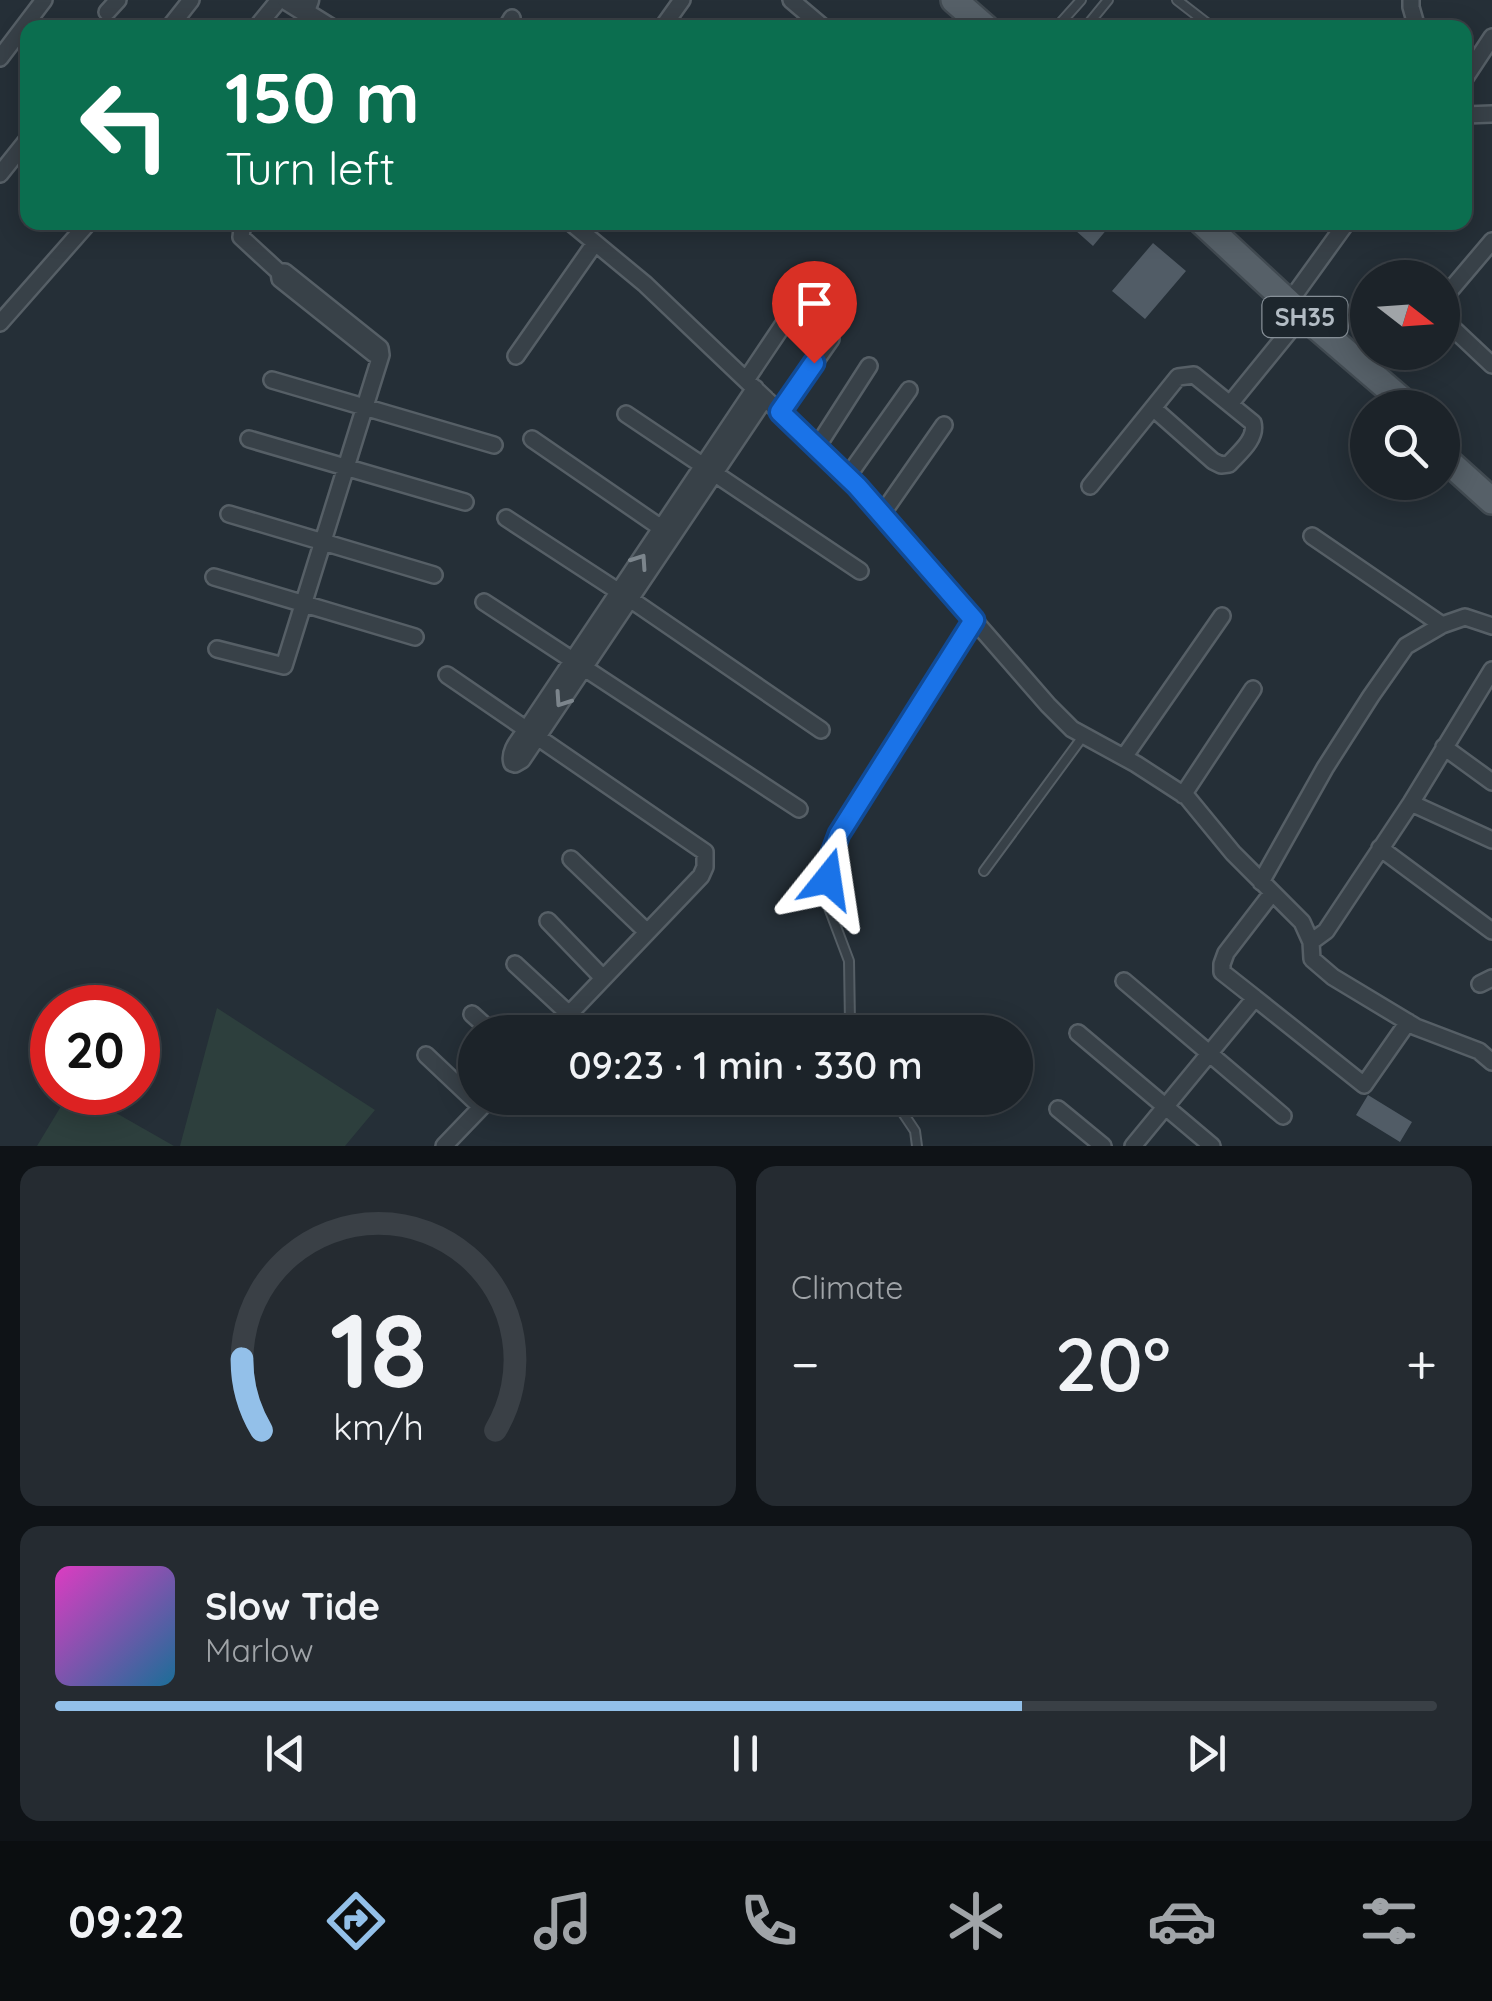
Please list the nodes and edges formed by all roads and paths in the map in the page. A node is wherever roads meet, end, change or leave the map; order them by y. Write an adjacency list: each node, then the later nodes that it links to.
1 (44, 0): 11 (street)
2 (191, 0): 12 (street)
3 (279, 0): 13 (street)
4 (790, 0): 15 (street)
5 (939, 0): 16 (main road)
6 (954, 0): 17 (main road)
7 (1081, 0): 18 (lane)
8 (1108, 0): 19 (lane)
9 (1178, 0): 20 (lane)
10 (300, 3): 14 (street)
11 (29, 20)
12 (175, 20)
13 (263, 20)
14 (322, 20)
15 (814, 20)
16 (960, 20)
17 (977, 20)
18 (1063, 20)
19 (1092, 20)
20 (1203, 20)
21 (20, 32): 23 (street)
22 (1492, 37): 24 (street)
23 (0, 58)
24 (1472, 67)
25 (20, 149): 26 (street)
26 (0, 174)
27 (82, 230): 38 (street)
28 (242, 230): 51 (street)
29 (580, 230): 34 (street)
30 (1194, 230): 36 (main road)
31 (1210, 230): 36 (main road, SH35)
32 (1342, 230): 36 (street)
33 (1492, 242): 35 (street)
34 (595, 243): 41 (street); 46 (street)
35 (1460, 279)
36 (1289, 312): 44 (main road, SH35); 48 (main road); 50 (street)
37 (791, 313): 46 (street)
38 (0, 323)
39 (1460, 335): 42 (street)
40 (831, 339): 53 (street)
41 (516, 356)
42 (1492, 364)
43 (868, 366): 59 (street)
44 (1370, 372): 49 (main road, SH35)
45 (272, 380): 51 (street)
46 (755, 388): 53 (street); 62 (street)
47 (909, 390): 64 (street)
48 (1370, 390)
49 (1390, 390)
50 (1230, 404): 52 (street); 52 (street)
51 (364, 406): 58 (street); 61 (street)
52 (1153, 408): 66 (street)
53 (780, 412): 59 (street)
54 (626, 414): 62 (street)
55 (944, 425): 70 (street)
56 (249, 439): 61 (street)
57 (532, 439): 72 (street)
58 (494, 445)
59 (816, 447): 64 (street)
60 (1460, 450): 65 (main road)
61 (345, 468): 68 (street); 74 (street)
62 (708, 470): 72 (street); 75 (street)
63 (1460, 472): 67 (main road)
64 (848, 476): 70 (street)
65 (1492, 478)
66 (1090, 486)
67 (1492, 501)
68 (465, 502)
69 (229, 514): 74 (street)
70 (882, 514): 82 (street)
71 (506, 518): 78 (street)
72 (667, 532): 78 (street)
73 (1312, 536): 83 (street)
74 (322, 541): 76 (street); 80 (street)
75 (860, 571)
76 (434, 575)
77 (214, 577): 80 (street)
78 (624, 596): 87 (street); 91 (street)
79 (484, 602): 87 (street)
80 (302, 604): 85 (street); 86 (street)
81 (1222, 616): 95 (street)
82 (974, 620): 93 (street); 114 (lane)
83 (1442, 625): 84 (street); 104 (street)
84 (1492, 626)
85 (416, 637)
86 (217, 649)
87 (578, 664): 92 (street); 99 (street)
88 (1492, 670): 94 (street)
89 (447, 675): 92 (street)
90 (1252, 689): 97 (street)
91 (820, 730)
92 (531, 734): 107 (street)
93 (1084, 735): 95 (street); 103 (lane)
94 (1444, 746): 96 (street); 98 (street)
95 (1124, 757): 97 (street)
96 (1492, 782)
97 (1183, 795): 104 (street)
98 (1411, 803): 100 (street); 101 (street)
99 (799, 809)
100 (1492, 840)
101 (1380, 848): 106 (street); 108 (street)
102 (571, 859): 107 (street)
103 (984, 870)
104 (1267, 888): 108 (street); 112 (street)
105 (548, 921): 110 (street)
106 (1492, 931)
107 (648, 932): 110 (street)
108 (1310, 942): 115 (street)
109 (515, 964): 113 (street)
110 (604, 978): 113 (street)
111 (1124, 981): 117 (street)
112 (1255, 998): 115 (street); 117 (street)
113 (569, 1014)
114 (851, 1015)
115 (1408, 1022): 119 (street)
116 (1078, 1033): 121 (street)
117 (1210, 1053): 121 (street); 125 (street)
118 (426, 1055): 120 (street)
119 (1492, 1062)
120 (458, 1080)
121 (1165, 1108): 129 (street); 130 (street)
122 (1058, 1109): 128 (street)
123 (473, 1115): 126 (street)
124 (905, 1115): 127 (lane)
125 (1283, 1116)
126 (444, 1146)
127 (917, 1146)
128 (1103, 1146)
129 (1133, 1146)
130 (1212, 1146)

